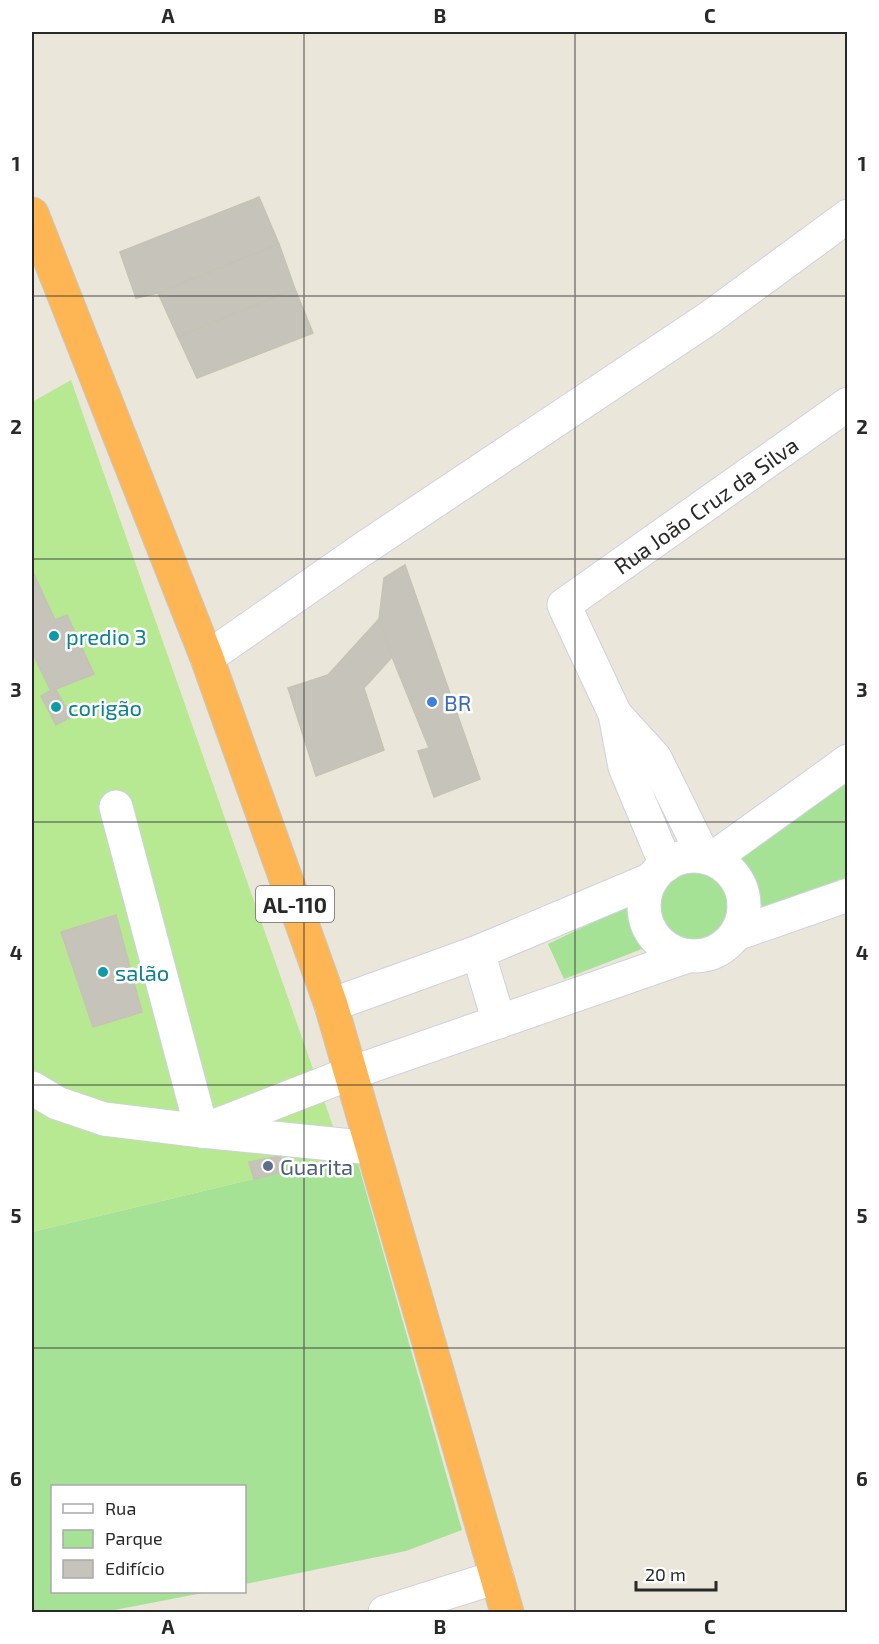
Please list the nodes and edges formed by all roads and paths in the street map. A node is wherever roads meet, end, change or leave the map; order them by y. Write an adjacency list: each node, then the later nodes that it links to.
1 (32, 214): 4 (highway, AL-110)
2 (848, 216): 4 (street)
3 (848, 404): 5 (street, Rua João Cruz da Silva)
4 (207, 658): 14 (highway, AL-110)
5 (615, 714): 8 (street); 9 (street)
6 (848, 761): 8 (street)
7 (116, 807): 18 (street)
8 (708, 858): 9 (street); 11 (street)
9 (659, 872): 12 (street); 13 (street)
10 (848, 894): 11 (street)
11 (736, 934): 13 (street)
12 (478, 952): 14 (street); 15 (street)
13 (686, 957): 15 (street)
14 (331, 1005): 16 (highway, AL-110)
15 (499, 1022): 16 (street)
16 (351, 1073): 18 (street); 19 (highway, AL-110)
17 (32, 1089): 18 (street)
18 (202, 1131): 19 (street)
19 (372, 1148): 20 (highway, AL-110)
20 (497, 1577): 21 (street); 22 (highway, AL-110)
21 (385, 1612)
22 (507, 1612)

